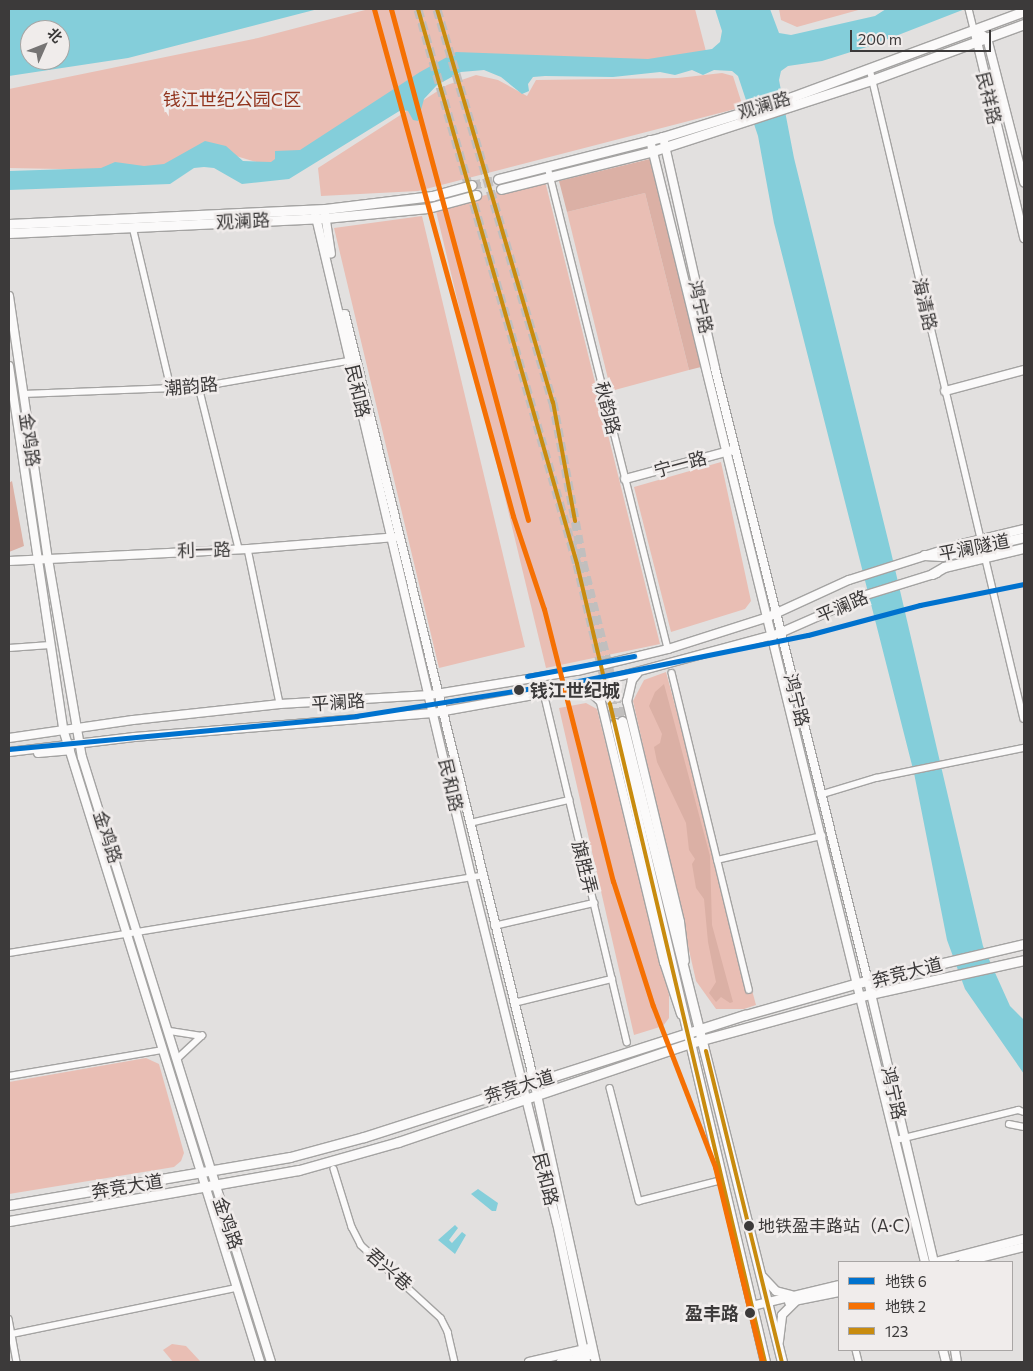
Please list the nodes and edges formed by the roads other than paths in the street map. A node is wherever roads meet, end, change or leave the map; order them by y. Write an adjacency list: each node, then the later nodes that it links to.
1 (970, 9): 4 (street)
2 (1024, 11): 4 (main road, 观澜路)
3 (1024, 24): 5 (main road, 观澜路)
4 (974, 29): 5 (main road); 6 (main road, 民祥路); 7 (main road, 观澜路)
5 (987, 38): 6 (main road, 观澜路); 14 (main road, 民祥路)
6 (975, 40): 8 (main road, 观澜路); 22 (main road, 民祥路)
7 (870, 69): 8 (street, 海清路); 9 (main road, 观澜路)
8 (872, 80): 11 (main road, 观澜路); 29 (street, 海清路)
9 (663, 137): 10 (main road, 观澜路); 11 (main road, 鸿宁路)
10 (650, 140): 12 (main road, 鸿宁路); 13 (main road, 观澜路)
11 (664, 147): 12 (main road, 观澜路); 32 (main road, 鸿宁路)
12 (653, 151): 13 (main road, 观澜路); 32 (main road, 鸿宁路)
13 (549, 172): 15 (main road, 观澜路); 33 (street, 秋韵路)
14 (1024, 182)
15 (499, 184)
16 (472, 186): 18 (main road, 观澜路)
17 (476, 195): 18 (main road, 观澜路)
18 (320, 213): 19 (main road, 观澜路); 20 (main road, 观澜路); 24 (main road, 民和路)
19 (9, 224)
20 (133, 227): 21 (main road, 观澜路); 28 (street)
21 (9, 233)
22 (1024, 238)
23 (9, 296): 30 (main road, 金鸡路)
24 (353, 360): 27 (street, 潮韵路); 35 (main road, 民和路)
25 (9, 366): 31 (main road, 金鸡路)
26 (1024, 370): 29 (main road)
27 (199, 387): 28 (street, 潮韵路); 39 (street)
28 (171, 388): 30 (street, 潮韵路)
29 (945, 392): 37 (street, 海清路)
30 (23, 394): 42 (main road, 金鸡路)
31 (11, 399): 43 (main road, 金鸡路)
32 (732, 451): 33 (main road, 宁一路); 47 (main road, 鸿宁路); 48 (main road, 鸿宁路)
33 (625, 479): 52 (street, 秋韵路)
34 (1024, 529): 37 (main road, 平澜路)
35 (396, 536): 39 (main road, 利一路); 57 (main road, 民和路)
36 (1024, 537): 41 (main road, 平澜隧道)
37 (981, 538): 41 (main road, 平澜路)
38 (1024, 548): 46 (main road, 平澜隧道)
39 (244, 549): 42 (main road, 利一路); 58 (street)
40 (1024, 552): 44 (main road, 平澜路)
41 (924, 556): 47 (main road, 平澜路)
42 (48, 559): 43 (main road, 利一路); 62 (main road, 金鸡路)
43 (36, 560): 45 (main road, 利一路); 50 (main road, 金鸡路)
44 (986, 560): 46 (main road, 平澜路); 61 (street)
45 (9, 561)
46 (932, 574): 49 (main road, 平澜路)
47 (777, 611): 48 (main road, 平澜路); 49 (main road, 鸿宁路)
48 (768, 616): 49 (main road, 鸿宁路); 52 (main road, 平澜路)
49 (777, 634): 54 (main road, 平澜路); 70 (main road, 鸿宁路); 73 (main road, 鸿宁路)
50 (50, 645): 51 (street); 63 (main road, 金鸡路)
51 (9, 648)
52 (668, 649): 57 (main road, 平澜路)
53 (672, 673): 74 (street)
54 (637, 674): 55 (main road, 平澜路); 86 (main road)
55 (584, 686): 56 (main road, 平澜路); 93 (main road)
56 (544, 693): 59 (main road, 平澜路); 71 (street, 旗胜弄)
57 (434, 694): 58 (main road, 平澜路); 59 (main road, 民和路); 60 (main road, 民和路)
58 (280, 704): 62 (main road, 平澜路)
59 (442, 711): 60 (main road, 平澜路); 72 (main road, 民和路)
60 (433, 713): 65 (main road, 平澜路); 76 (main road, 民和路)
61 (1024, 719)
62 (77, 727): 63 (main road, 平澜路); 65 (main road, 金鸡路)
63 (63, 729): 64 (main road, 平澜路); 66 (main road, 金鸡路)
64 (9, 738)
65 (80, 745): 66 (main road, 平澜路); 79 (main road, 金鸡路)
66 (69, 747): 68 (main road); 69 (main road); 80 (main road, 金鸡路)
67 (1024, 748): 70 (street)
68 (9, 752)
69 (9, 756)
70 (820, 795): 85 (main road, 鸿宁路)
71 (569, 800): 72 (street); 77 (street, 旗胜弄)
72 (470, 823): 75 (main road, 民和路)
73 (822, 836): 74 (street); 87 (main road, 鸿宁路)
74 (717, 860): 88 (street)
75 (482, 875): 76 (street); 78 (main road, 民和路)
76 (471, 876): 79 (street); 101 (main road, 民和路)
77 (594, 903): 78 (street); 84 (street, 旗胜弄)
78 (494, 926): 90 (main road, 民和路)
79 (138, 932): 80 (street); 92 (main road, 金鸡路)
80 (127, 934): 82 (street); 97 (main road, 金鸡路)
81 (1024, 944): 85 (main road, 奔竞大道)
82 (9, 953)
83 (1024, 959): 89 (main road, 奔竞大道)
84 (612, 979): 90 (street); 95 (street, 旗胜弄)
85 (868, 981): 87 (main road, 奔竞大道); 89 (main road, 鸿宁路)
86 (688, 983): 91 (main road); 93 (main road)
87 (858, 983): 89 (main road, 鸿宁路); 91 (main road, 奔竞大道)
88 (748, 990)
89 (866, 995): 94 (main road, 奔竞大道); 108 (main road, 鸿宁路)
90 (514, 1003): 100 (main road, 民和路)
91 (700, 1029): 93 (main road, 奔竞大道); 94 (main road)
92 (170, 1030): 98 (main road, 金鸡路); 98 (street)
93 (688, 1031): 96 (main road); 100 (main road, 奔竞大道)
94 (703, 1040): 96 (main road, 奔竞大道); 122 (main road)
95 (627, 1042)
96 (691, 1043): 103 (main road, 奔竞大道); 111 (main road)
97 (163, 1050): 99 (street); 110 (main road, 金鸡路)
98 (178, 1058): 110 (main road, 金鸡路)
99 (9, 1076)
100 (534, 1081): 101 (main road, 奔竞大道); 103 (main road, 民和路)
101 (522, 1084): 104 (main road, 民和路); 110 (main road, 奔竞大道)
102 (610, 1088): 111 (street)
103 (537, 1095): 104 (main road, 奔竞大道); 132 (main road, 民和路)
104 (526, 1099): 112 (main road, 奔竞大道); 133 (main road, 民和路)
105 (1024, 1112): 108 (street)
106 (1009, 1124): 107 (street)
107 (1024, 1127)
108 (900, 1138): 118 (main road, 鸿宁路); 119 (main road, 鸿宁路)
109 (334, 1169): 137 (street, 君兴巷)
110 (206, 1173): 112 (main road, 金鸡路); 113 (main road, 金鸡路); 114 (main road, 奔竞大道)
111 (722, 1180): 128 (main road)
112 (215, 1186): 113 (main road, 奔竞大道); 136 (main road, 金鸡路)
113 (205, 1188): 115 (main road, 奔竞大道); 124 (main road, 金鸡路)
114 (9, 1205)
115 (9, 1221)
116 (1024, 1239): 120 (main road)
117 (1024, 1247): 121 (main road)
118 (925, 1261)
119 (935, 1261)
120 (939, 1261)
121 (967, 1261)
122 (760, 1274): 126 (main road); 127 (main road)
123 (838, 1285): 126 (main road)
124 (237, 1288): 130 (street); 135 (main road, 金鸡路)
125 (838, 1292): 126 (main road)
126 (796, 1298): 127 (main road); 131 (main road)
127 (767, 1305): 128 (main road); 131 (main road)
128 (752, 1308): 140 (main road)
129 (9, 1319): 130 (street)
130 (12, 1334): 134 (street)
131 (779, 1350): 141 (main road)
132 (595, 1355): 133 (main road)
133 (585, 1356): 138 (main road); 139 (main road)
134 (17, 1362)
135 (260, 1362)
136 (271, 1362)
137 (455, 1362)
138 (529, 1362)
139 (561, 1362)
140 (765, 1362)
141 (782, 1362)

